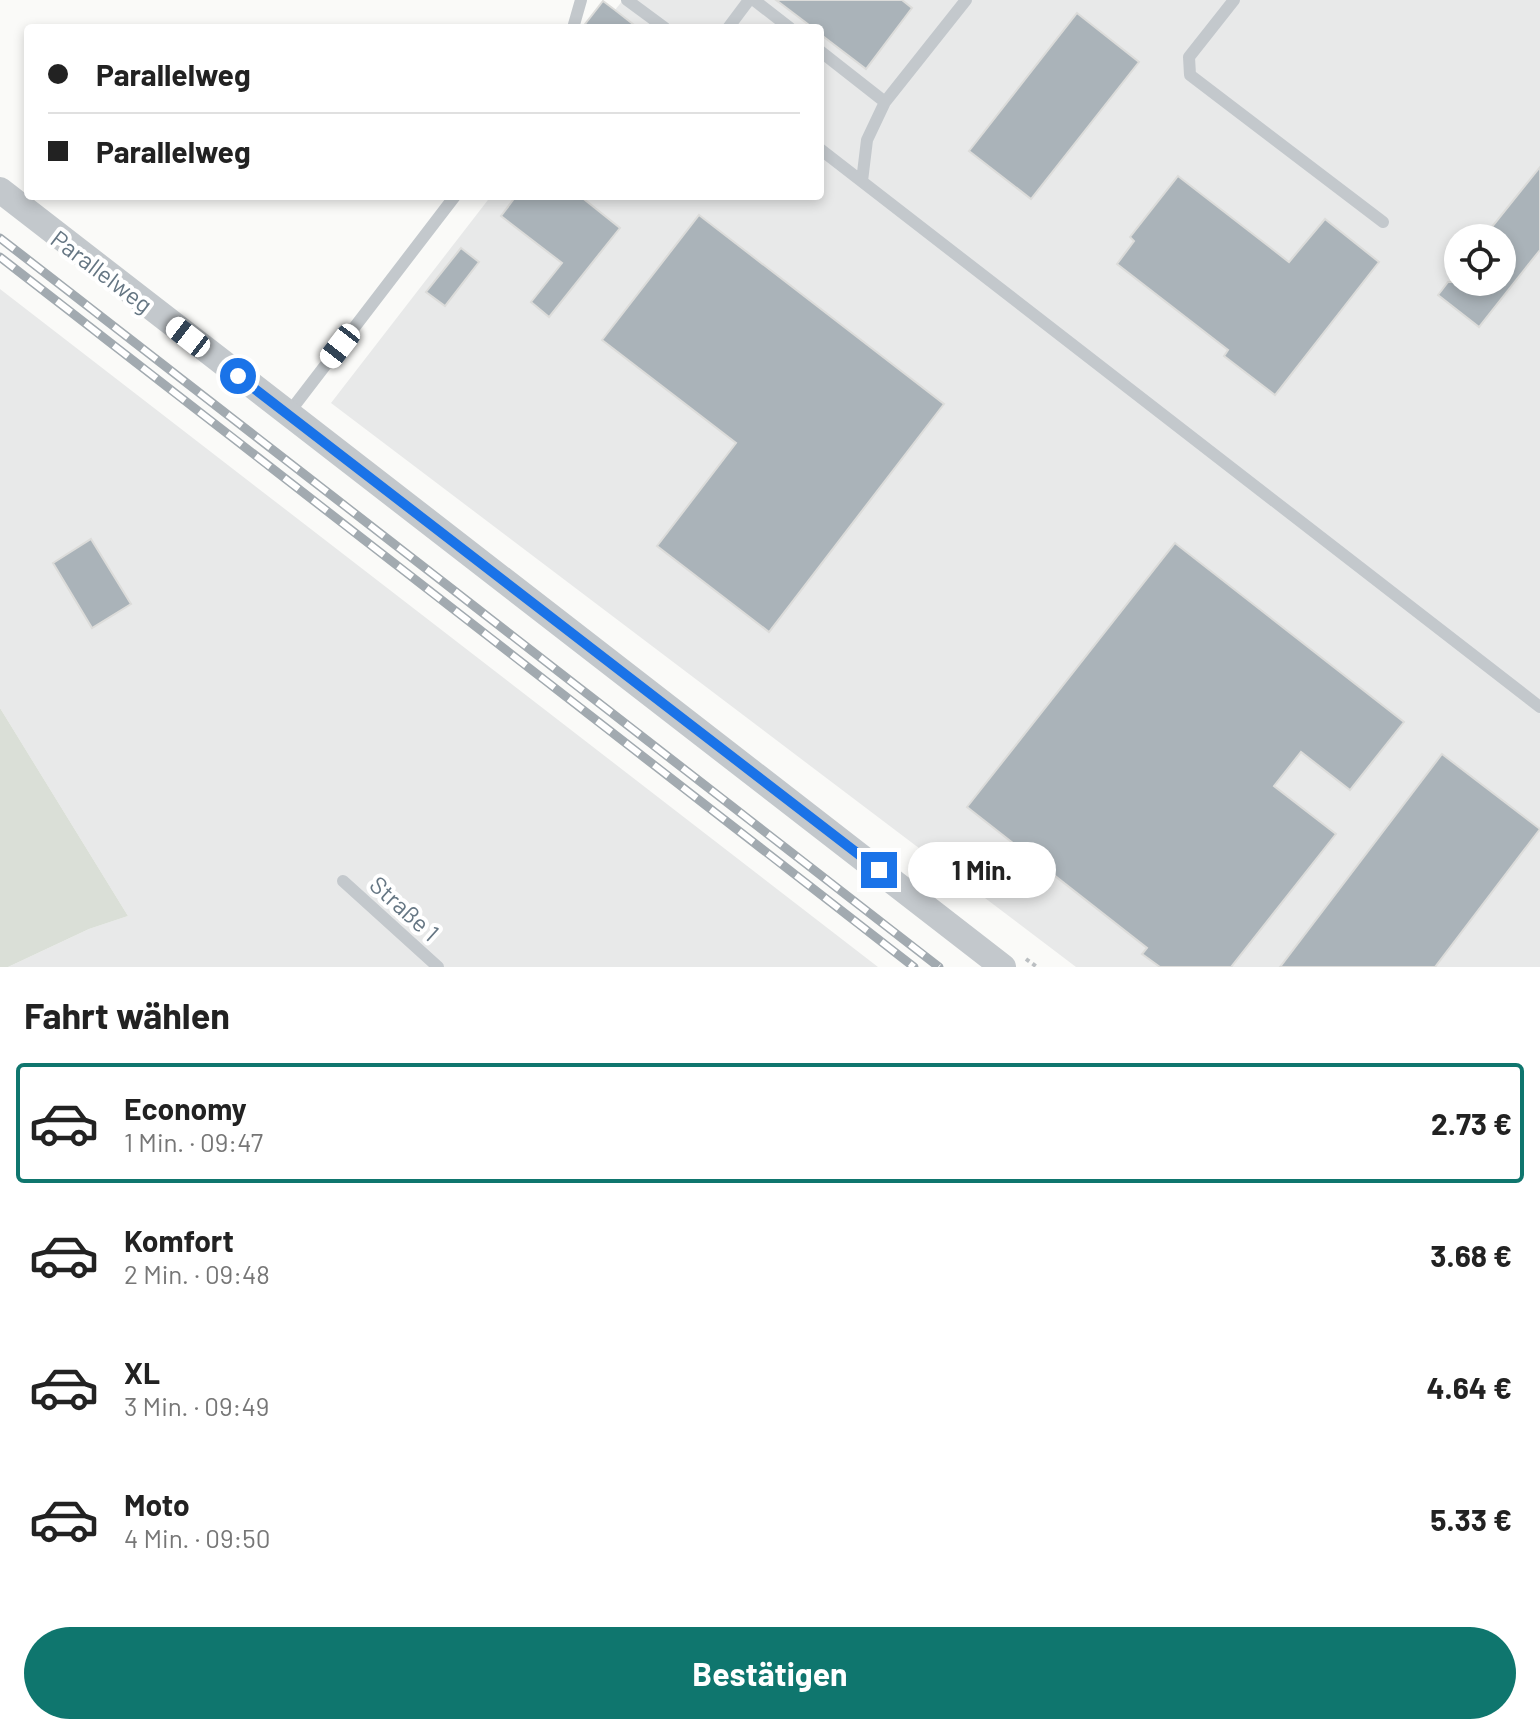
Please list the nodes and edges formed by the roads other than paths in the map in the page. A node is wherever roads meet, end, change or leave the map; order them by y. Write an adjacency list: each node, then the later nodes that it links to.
1 (581, 0): 6 (lane)
2 (627, 0): 7 (lane)
3 (752, 0): 8 (lane); 9 (lane)
4 (966, 0): 11 (lane)
5 (1234, 0): 16 (lane)
6 (574, 24)
7 (660, 24)
8 (731, 24)
9 (785, 24)
10 (824, 54): 11 (lane)
11 (885, 102): 13 (lane)
12 (824, 152): 13 (lane)
13 (862, 181): 18 (lane)
14 (0, 190): 17 (street, Parallelweg)
15 (452, 200): 17 (lane)
16 (1383, 222)
17 (288, 414): 21 (street, Parallelweg)
18 (1540, 707)
19 (343, 881): 20 (lane, Straße 1)
20 (438, 967)
21 (1003, 967)

